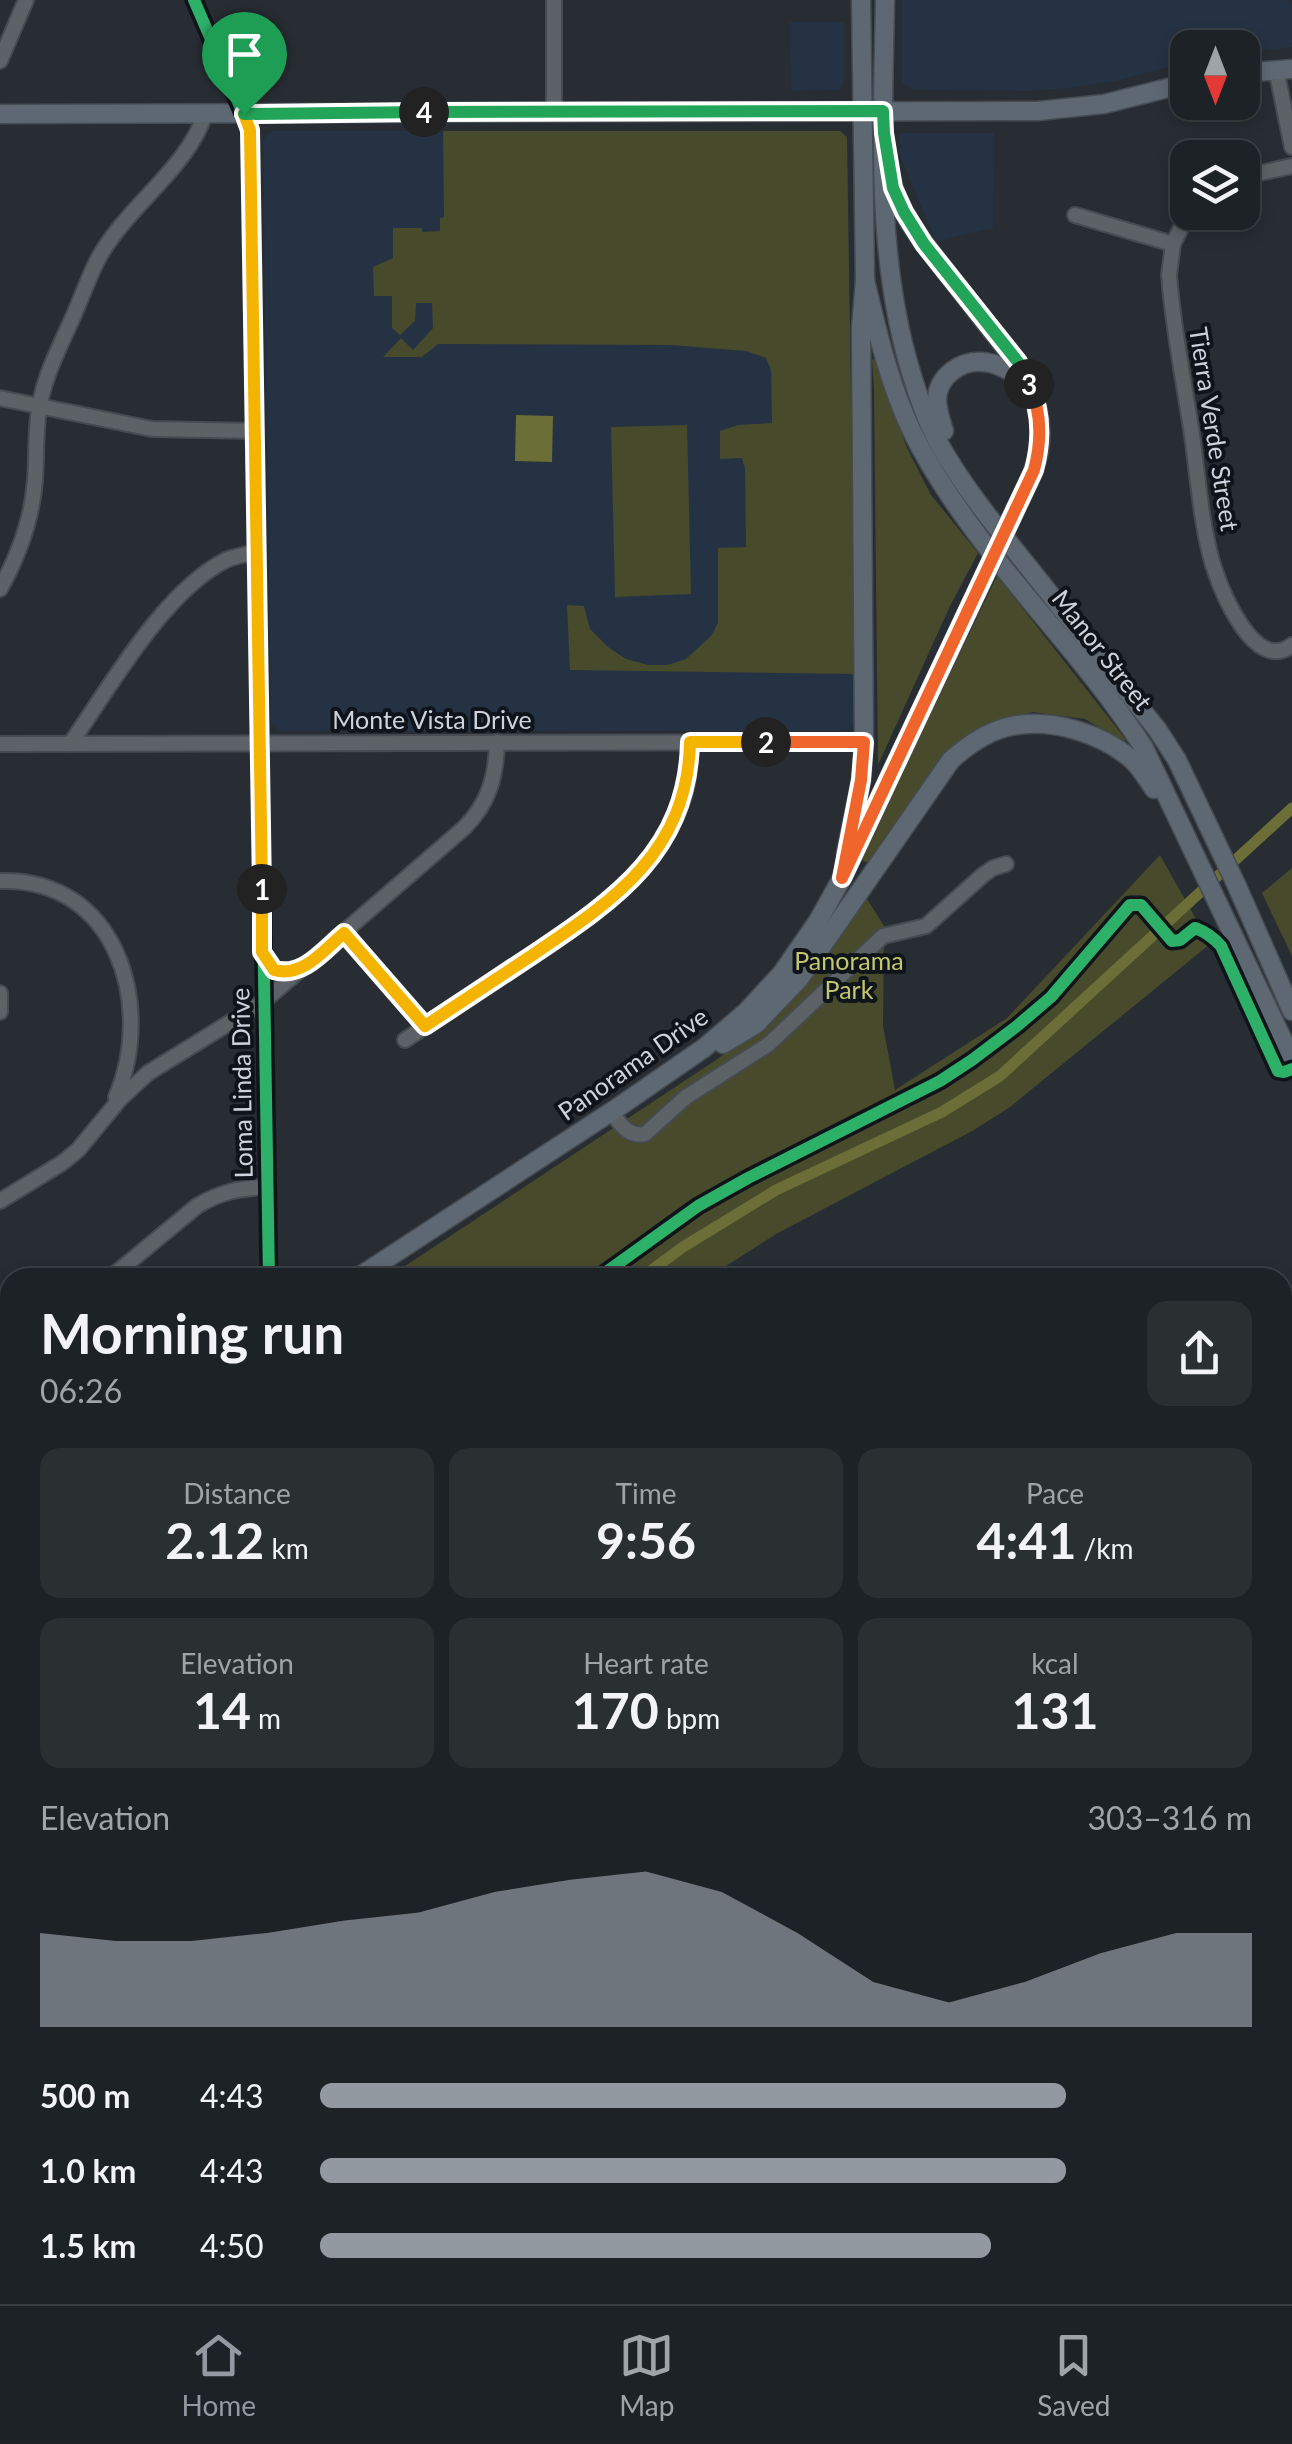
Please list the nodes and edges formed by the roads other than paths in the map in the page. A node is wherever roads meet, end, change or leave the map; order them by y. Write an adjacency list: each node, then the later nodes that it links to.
1 (26, 0): 6 (street)
2 (194, 0): 14 (street, Loma Linda Drive)
3 (554, 0): 11 (street)
4 (862, 0): 9 (main road)
5 (884, 0): 10 (main road)
6 (0, 61)
7 (1284, 69): 16 (street)
8 (1170, 88): 10 (main road)
9 (862, 111): 10 (main road); 11 (main road); 22 (main road)
10 (883, 111): 15 (main road)
11 (554, 112): 14 (main road)
12 (0, 114): 13 (main road)
13 (205, 114): 14 (main road); 25 (street)
14 (244, 114): 26 (street, Loma Linda Drive)
15 (884, 133): 23 (main road); 27 (main road, Manor Street)
16 (1292, 147)
17 (1292, 166): 18 (street)
18 (1260, 173)
19 (1075, 214): 21 (street)
20 (1180, 230): 21 (street, Tierra Verde Street)
21 (1173, 244): 30 (street, Tierra Verde Street)
22 (865, 280): 33 (main road); 37 (main road, Manor Street)
23 (1028, 382): 27 (main road); 39 (main road, Panorama Drive, bridge)
24 (0, 398): 25 (street)
25 (40, 406): 26 (street); 29 (street)
26 (256, 432): 28 (street, Loma Linda Drive)
27 (962, 479): 49 (main road, Manor Street)
28 (257, 552): 34 (street, Loma Linda Drive); 36 (street)
29 (0, 588)
30 (1292, 645)
31 (496, 742): 32 (street, Monte Vista Drive); 34 (street, Monte Vista Drive); 41 (street)
32 (690, 742): 33 (street, Monte Vista Drive); 50 (street)
33 (864, 742): 39 (main road)
34 (258, 743): 36 (street, Monte Vista Drive); 42 (street, Loma Linda Drive)
35 (0, 744): 36 (street, Monte Vista Drive)
36 (70, 744)
37 (1174, 810): 52 (main road, Manor Street); 53 (main road)
38 (1006, 864): 45 (street)
39 (842, 878): 53 (main road, Panorama Drive)
40 (0, 881): 54 (street)
41 (344, 933): 43 (street); 50 (street)
42 (262, 952): 43 (street); 47 (street, Loma Linda Drive)
43 (302, 969): 47 (street)
44 (866, 971): 45 (street)
45 (846, 974): 53 (street)
46 (0, 992): 48 (street)
47 (264, 1002): 54 (street); 55 (street, Loma Linda Drive)
48 (0, 1012)
49 (1292, 1012)
50 (425, 1026): 51 (street)
51 (405, 1040)
52 (1292, 1059)
53 (616, 1109): 59 (main road, Panorama Drive)
54 (106, 1115): 56 (street)
55 (267, 1187): 57 (street); 58 (street, Loma Linda Drive)
56 (0, 1201)
57 (122, 1268)
58 (268, 1268)
59 (372, 1268)

